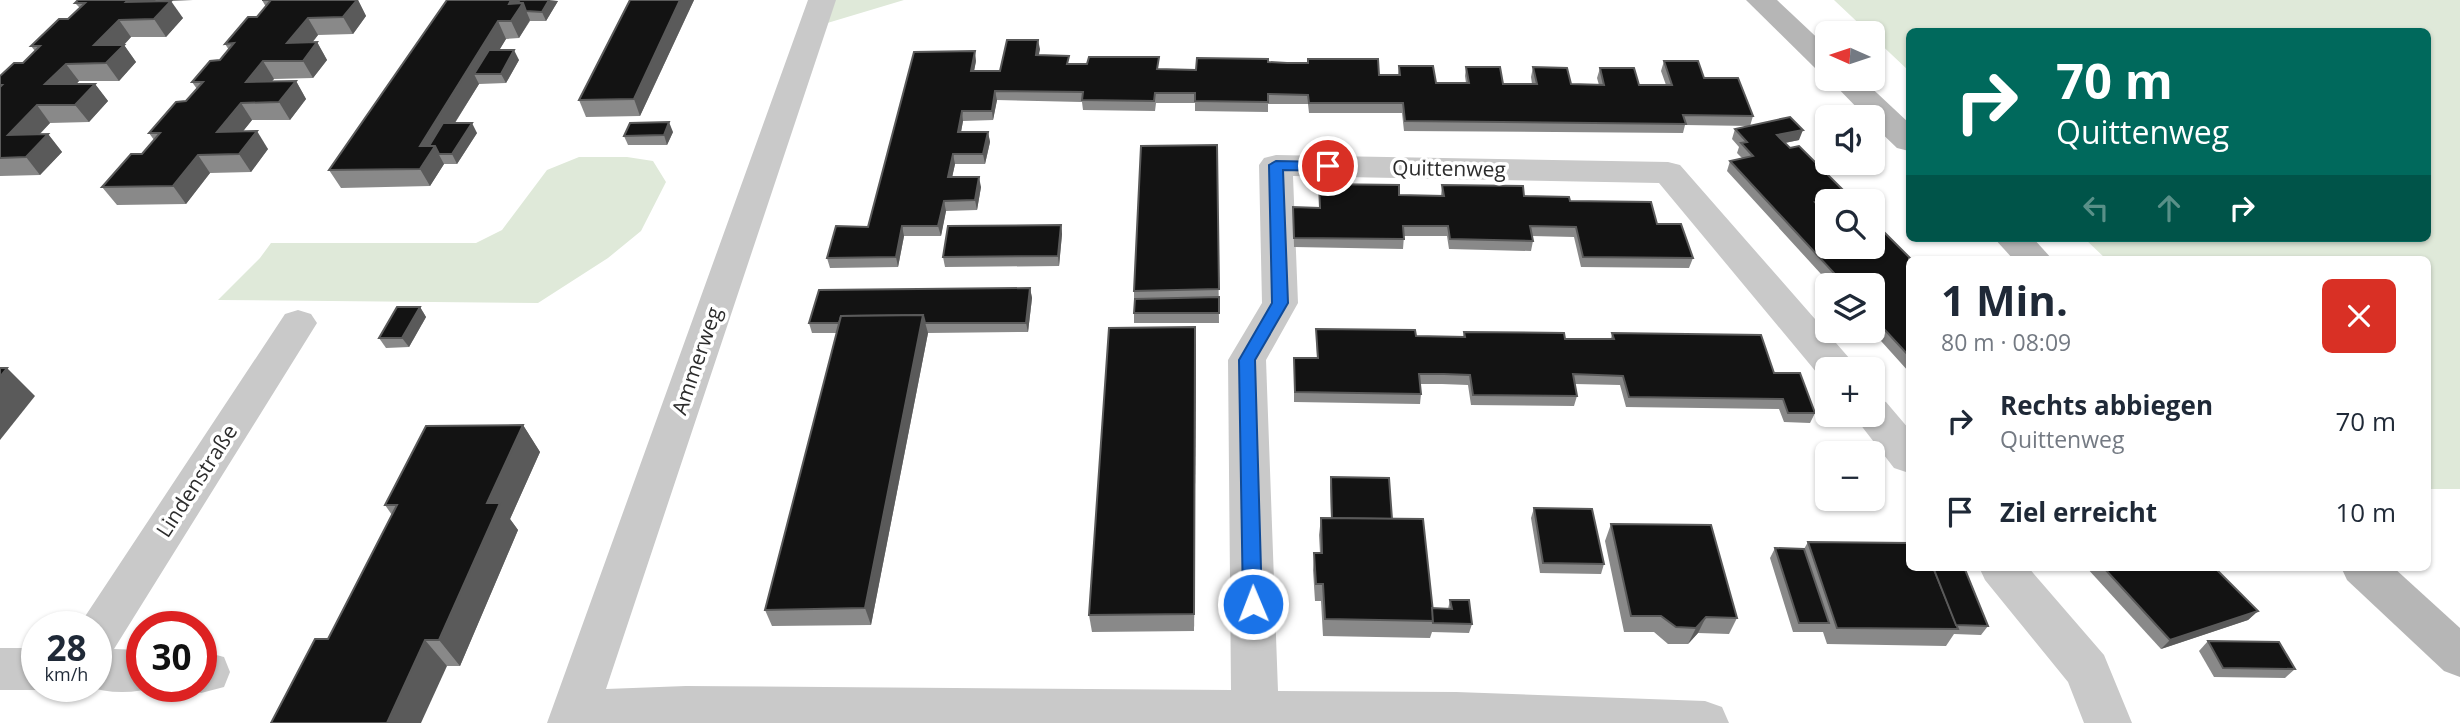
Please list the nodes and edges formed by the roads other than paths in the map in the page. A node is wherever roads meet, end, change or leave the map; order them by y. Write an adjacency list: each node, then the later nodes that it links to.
1 (822, 0): 19 (street, Ammerweg)
2 (1760, 0): 3 (street)
3 (1815, 52)
4 (1857, 91): 5 (street)
5 (1906, 138)
6 (2016, 242): 7 (street)
7 (2031, 256)
8 (298, 323): 14 (street, Lindenstraße)
9 (1826, 357): 18 (street, Quittenweg)
10 (1884, 427): 11 (street)
11 (1906, 453)
12 (2004, 571): 22 (street)
13 (2367, 571): 15 (street)
14 (112, 613)
15 (2460, 657)
16 (0, 669): 17 (street)
17 (21, 669)
18 (1255, 713): 19 (street); 20 (street)
19 (573, 718)
20 (1457, 718): 21 (street)
21 (1705, 723)
22 (2108, 723)

